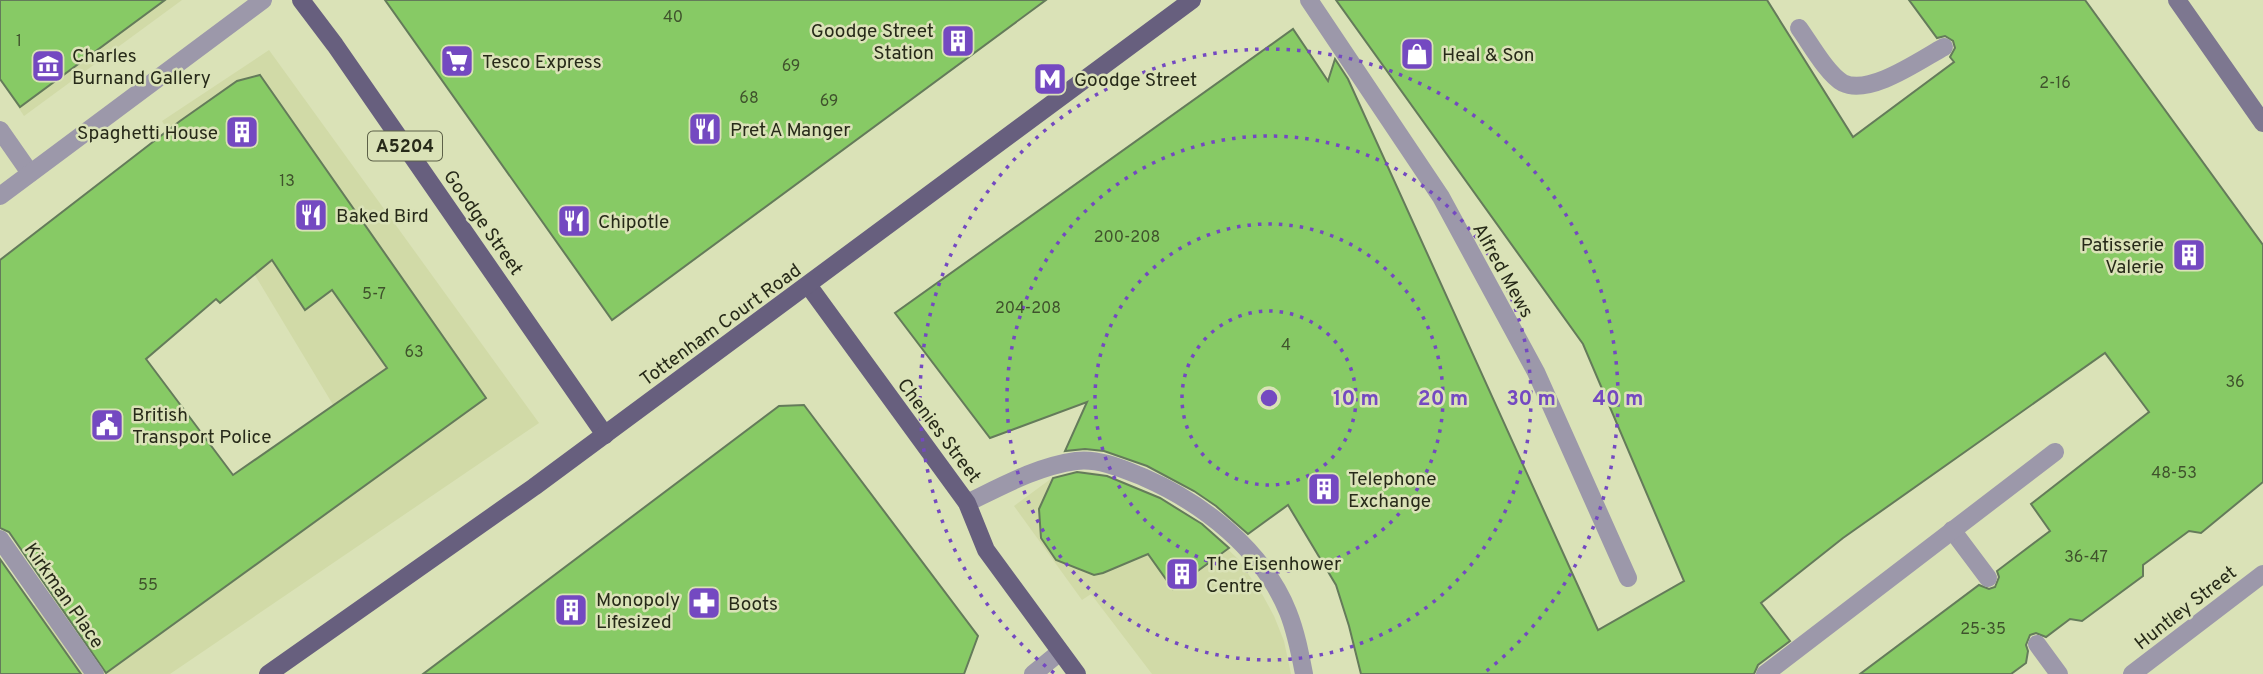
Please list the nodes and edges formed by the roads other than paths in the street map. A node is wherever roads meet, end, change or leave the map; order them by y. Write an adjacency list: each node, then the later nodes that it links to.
1 (263, 0): 10 (street)
2 (301, 0): 13 (main road, Goodge Street / A5204)
3 (1192, 0): 12 (main road, Tottenham Court Road)
4 (1309, 0): 19 (street, Alfred Mews)
5 (2177, 0): 8 (street)
6 (1799, 28): 7 (street)
7 (1944, 47)
8 (2263, 123)
9 (0, 130): 10 (street)
10 (30, 173): 11 (street)
11 (0, 196)
12 (808, 285): 13 (main road, Tottenham Court Road); 15 (main road, Chenies Street)
13 (605, 435): 24 (main road, Tottenham Court Road)
14 (2055, 452): 16 (street)
15 (967, 503): 22 (main road, Chenies Street); 27 (street)
16 (1952, 530): 20 (street); 28 (street)
17 (0, 539): 23 (street, Kirkman Place)
18 (2263, 573): 30 (street, Huntley Street)
19 (1628, 578)
20 (1988, 578)
21 (2037, 644): 29 (street)
22 (1060, 652): 25 (street); 26 (main road, Chenies Street)
23 (95, 674)
24 (268, 674)
25 (1033, 674)
26 (1077, 674)
27 (1304, 674)
28 (1765, 674)
29 (2059, 674)
30 (2132, 674)

